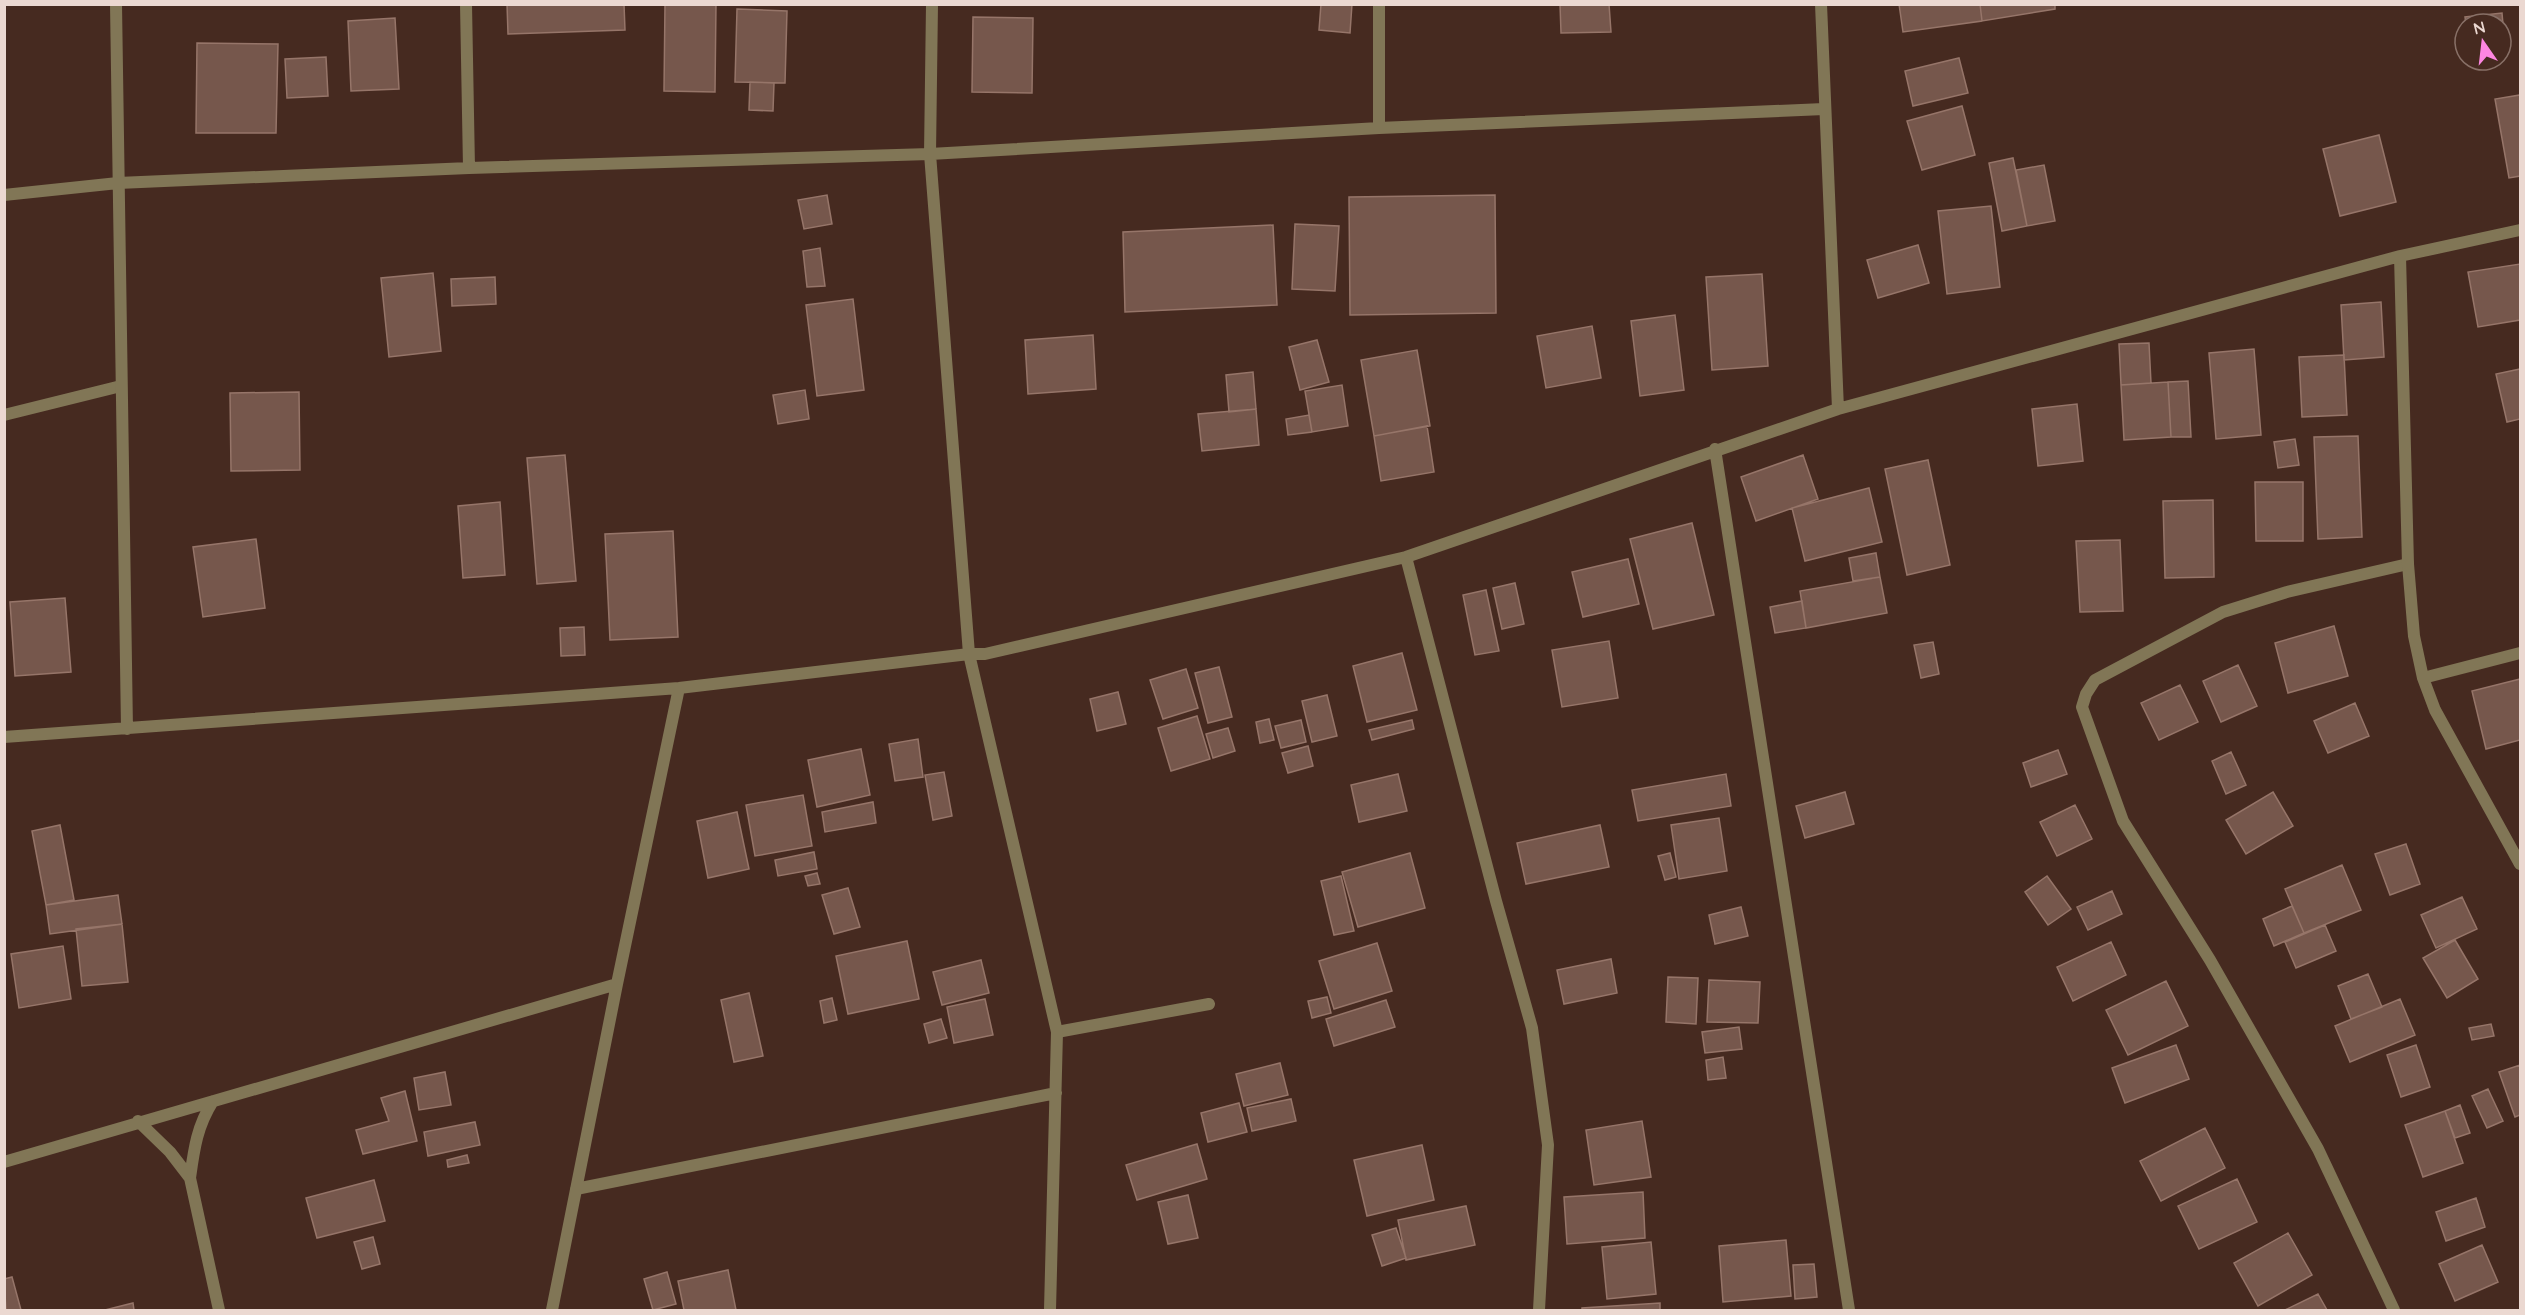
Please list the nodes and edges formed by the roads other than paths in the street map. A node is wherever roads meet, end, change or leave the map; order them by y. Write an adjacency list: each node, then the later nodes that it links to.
1 (116, 4): 10 (street)
2 (466, 4): 9 (street)
3 (932, 4): 8 (street)
4 (1379, 4): 7 (street)
5 (1821, 4): 6 (street)
6 (1824, 109): 7 (street); 15 (street)
7 (1378, 128): 8 (street)
8 (930, 154): 9 (street); 21 (street)
9 (469, 168): 10 (street)
10 (118, 183): 11 (street); 14 (street)
11 (4, 195)
12 (2520, 230): 13 (street)
13 (2400, 256): 15 (street); 19 (street)
14 (121, 386): 16 (street); 24 (street)
15 (1838, 409): 17 (street)
16 (4, 415)
17 (1715, 449): 18 (street); 40 (street)
18 (1406, 557): 21 (street); 39 (street)
19 (2408, 564): 22 (street); 41 (street)
20 (2520, 652): 22 (street)
21 (969, 654): 23 (street); 29 (street)
22 (2423, 678): 26 (street)
23 (680, 688): 24 (street); 27 (street)
24 (127, 729): 25 (street)
25 (4, 737)
26 (2520, 864)
27 (616, 984): 31 (street); 35 (street)
28 (1209, 1004): 29 (street)
29 (1057, 1032): 30 (street)
30 (1056, 1093): 35 (street); 38 (street)
31 (213, 1101): 32 (street); 34 (street)
32 (138, 1121): 33 (street); 34 (street)
33 (4, 1162)
34 (190, 1178): 36 (street)
35 (576, 1188): 37 (street)
36 (219, 1311)
37 (552, 1311)
38 (1050, 1311)
39 (1539, 1311)
40 (1849, 1311)
41 (2394, 1311)

